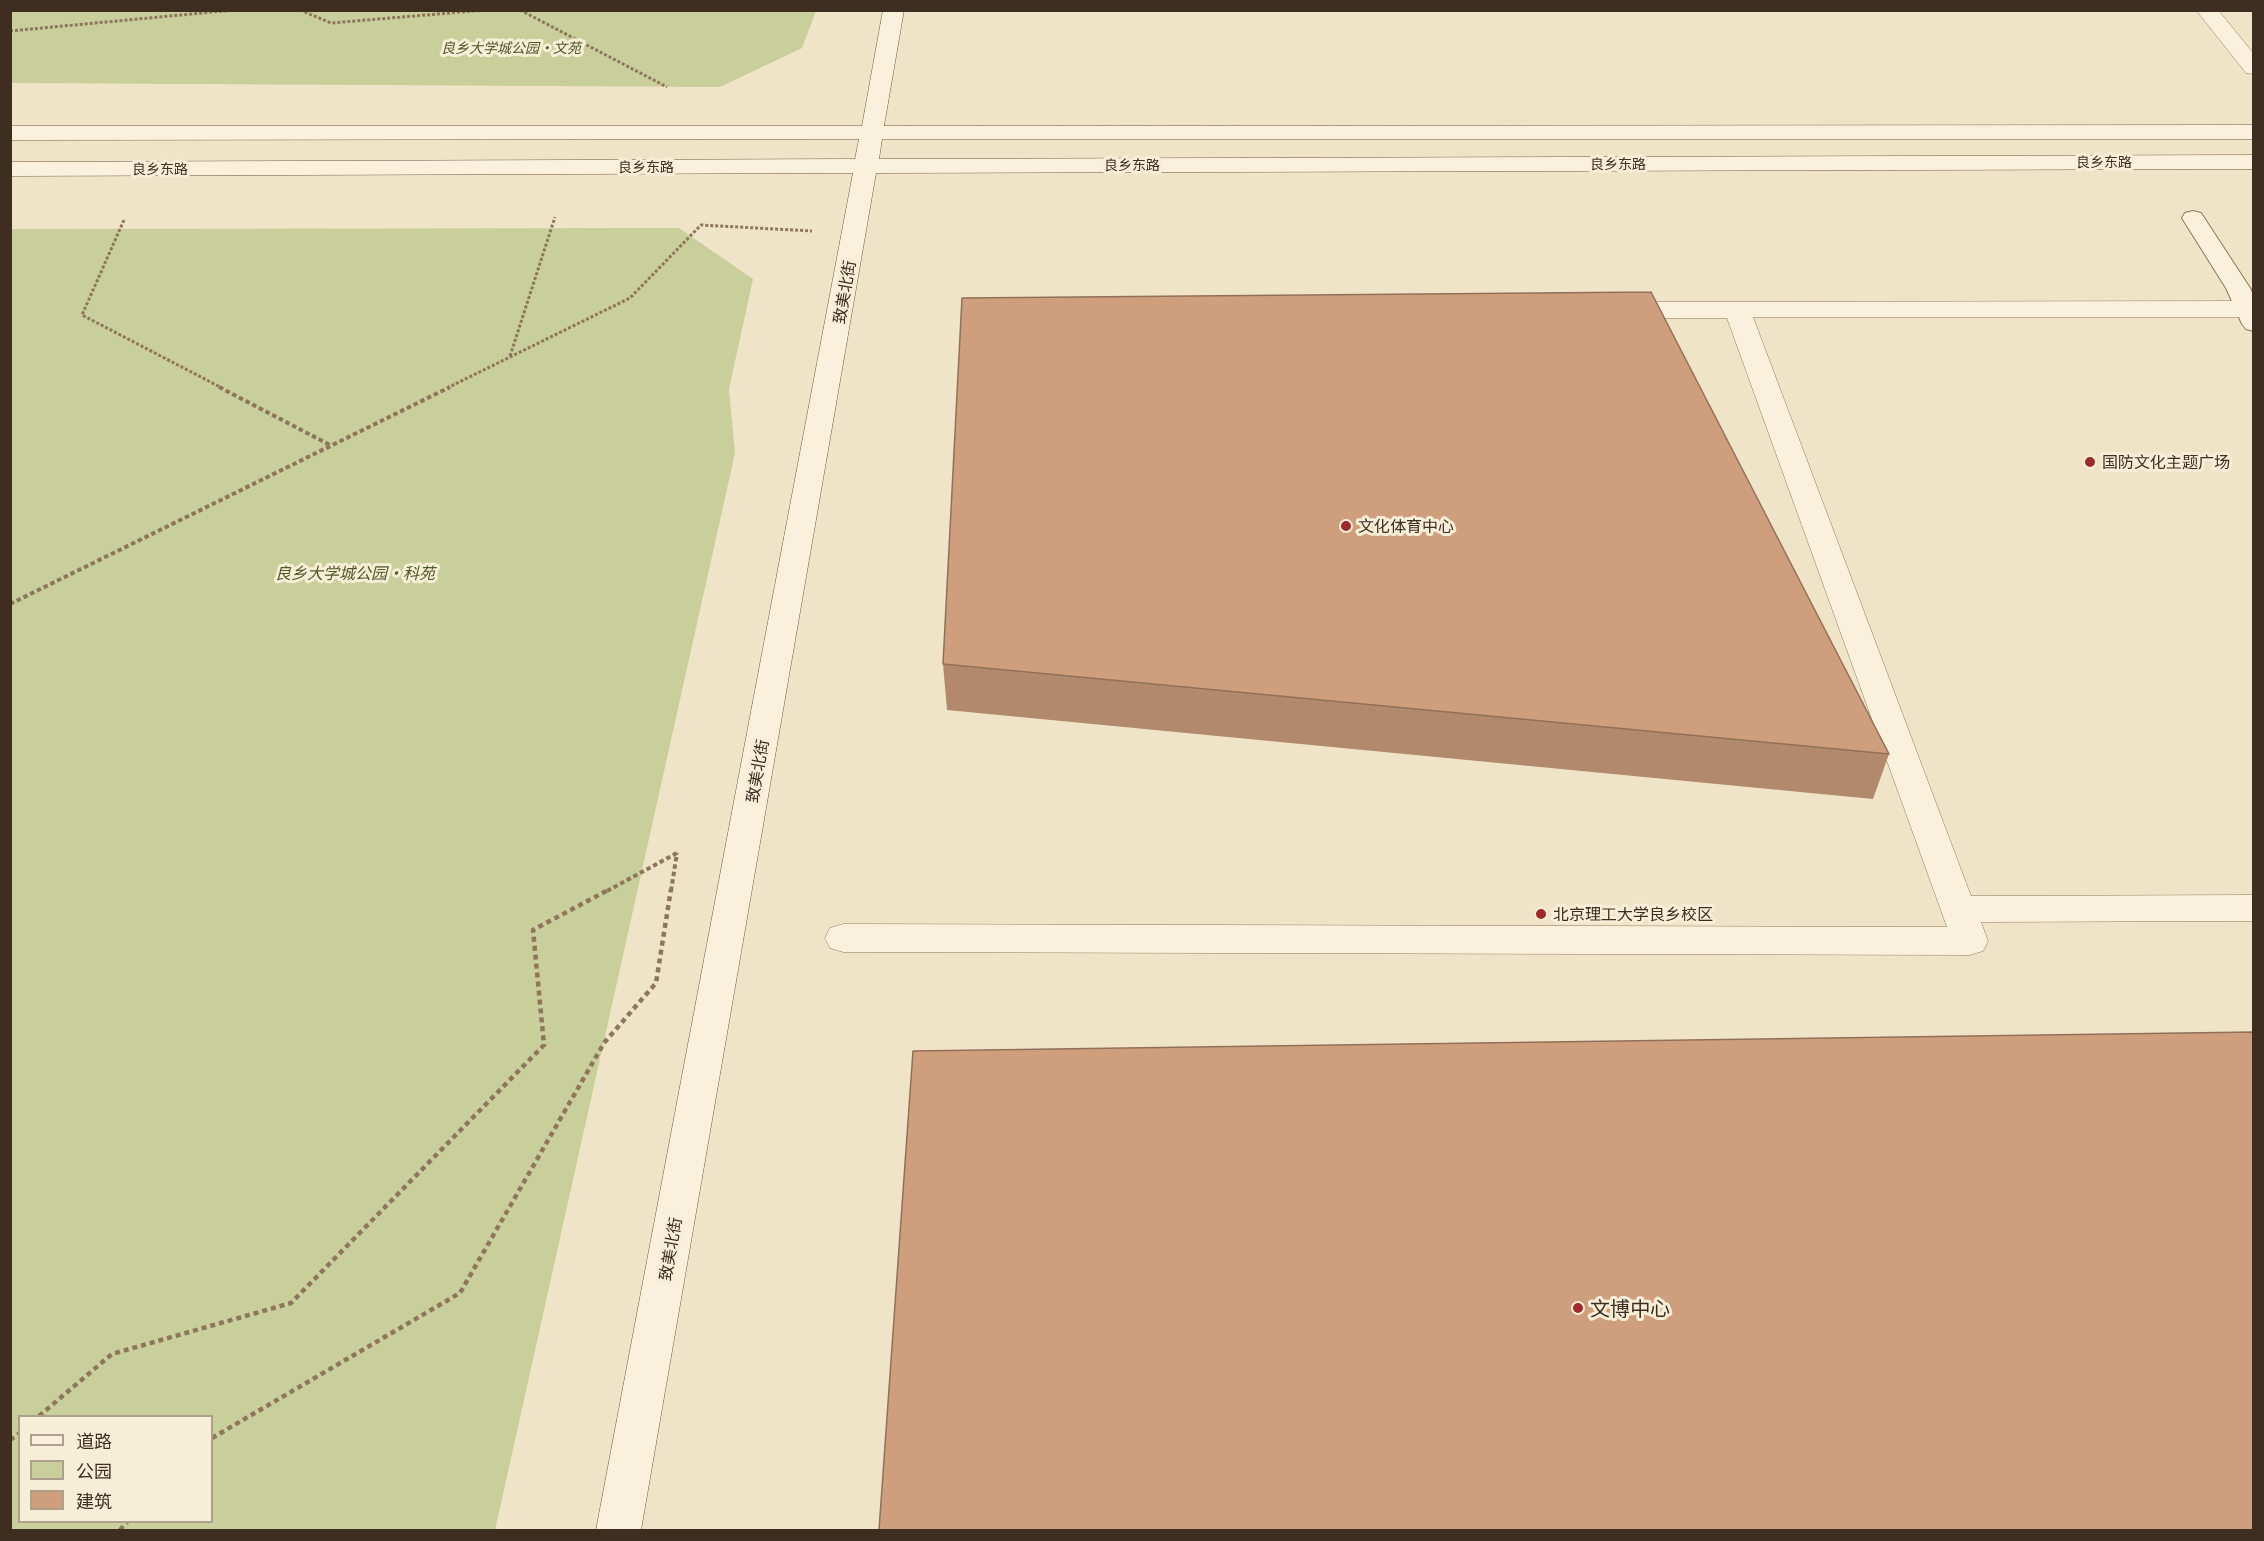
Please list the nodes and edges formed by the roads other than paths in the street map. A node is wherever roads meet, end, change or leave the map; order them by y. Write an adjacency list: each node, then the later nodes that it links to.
1 (894, 10): 4 (main road, 致美北街)
2 (2206, 10): 3 (main road)
3 (2253, 68)
4 (873, 132): 5 (main road, 良乡东路); 6 (main road, 良乡东路); 8 (main road, 致美北街)
5 (2253, 132)
6 (10, 133)
7 (2253, 162): 8 (main road, 良乡东路)
8 (867, 166): 9 (main road, 良乡东路); 17 (main road, 致美北街)
9 (10, 169)
10 (2193, 218): 13 (lane)
11 (1587, 310): 12 (main road)
12 (1737, 310): 13 (main road); 15 (main road)
13 (2251, 314)
14 (2253, 908): 15 (main road)
15 (1959, 909): 16 (main road)
16 (843, 938)
17 (618, 1530)

